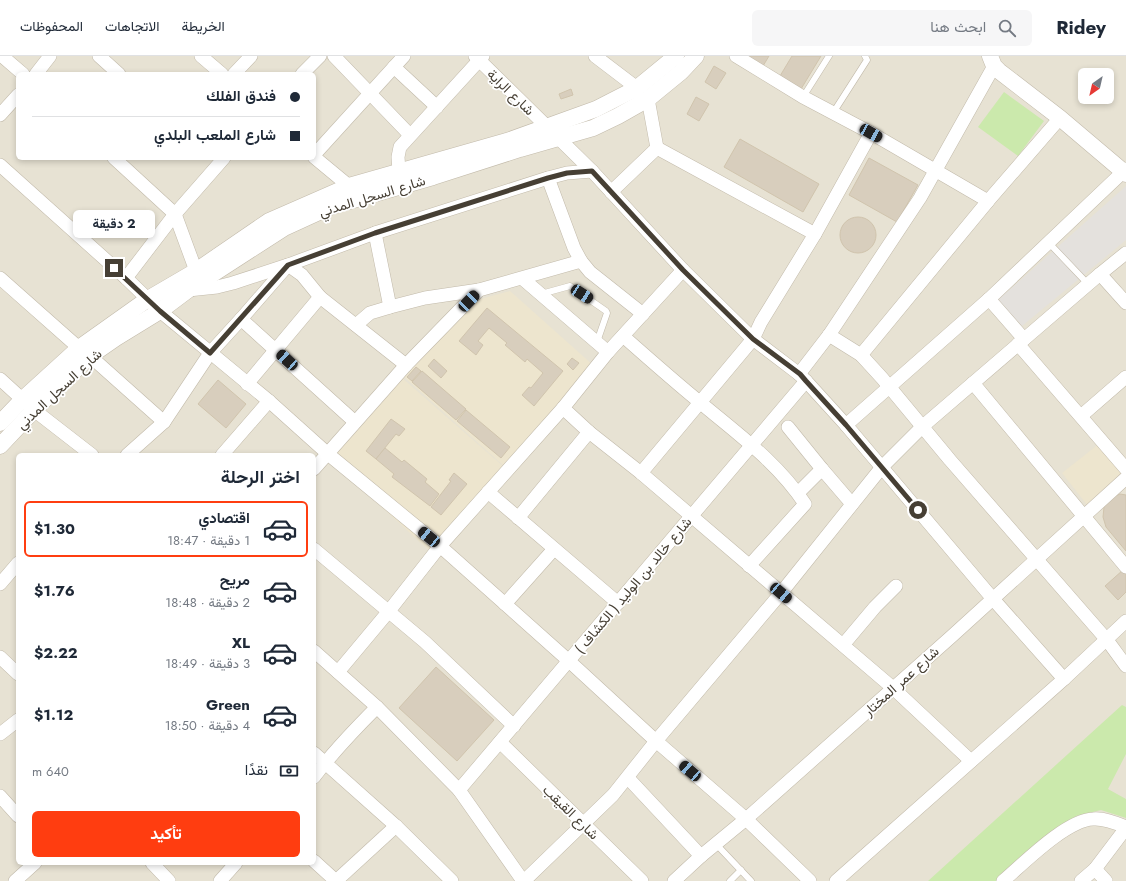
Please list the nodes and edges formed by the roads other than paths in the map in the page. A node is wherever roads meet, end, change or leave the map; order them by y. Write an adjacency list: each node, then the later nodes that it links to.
1 (2, 56): 18 (street)
2 (50, 56): 19 (street)
3 (99, 56): 20 (street)
4 (201, 56): 21 (street)
5 (251, 56): 22 (street)
6 (320, 56): 23 (street)
7 (334, 56): 24 (street)
8 (404, 56): 17 (street)
9 (595, 56): 25 (street)
10 (676, 56): 25 (street, شارع السجل المدني)
11 (696, 56): 25 (street, شارع السجل المدني)
12 (736, 56): 27 (street)
13 (829, 56): 27 (lane)
14 (866, 56): 29 (lane)
15 (479, 58): 28 (street); 32 (street, شارع الراية)
16 (992, 61): 31 (street); 42 (street, شارع خالد بن الوليد ( الكشاف ))
17 (394, 67): 24 (street); 28 (street)
18 (21, 72)
19 (38, 72)
20 (117, 72)
21 (220, 72)
22 (236, 72)
23 (304, 72)
24 (370, 93): 34 (street); 37 (street)
25 (642, 93): 32 (street, شارع السجل المدني); 35 (street, شارع السجل المدني); 36 (street)
26 (16, 97): 30 (street)
27 (803, 97): 29 (street)
28 (437, 107): 34 (street)
29 (833, 113): 33 (street)
30 (0, 115)
31 (1060, 118): 45 (street); 49 (street)
32 (547, 127): 35 (street, شارع الراية); 43 (street, شارع السجل المدني)
33 (871, 133): 42 (street); 52 (street)
34 (410, 135): 43 (street)
35 (559, 138): 44 (street, شارع الراية); 64 (street, شارع السجل المدني)
36 (657, 148): 48 (street); 52 (street)
37 (316, 154)
38 (316, 158): 47 (street)
39 (116, 160): 50 (street)
40 (219, 160): 50 (street)
41 (0, 165): 61 (street)
42 (936, 170): 49 (street); 76 (street, شارع خالد بن الوليد ( الكشاف ))
43 (398, 171): 47 (street, شارع السجل المدني)
44 (592, 171): 46 (street); 48 (street, شارع الراية)
45 (1125, 172): 53 (street)
46 (548, 178): 51 (street); 55 (street)
47 (349, 186): 58 (street, شارع السجل المدني)
48 (611, 192): 57 (street, شارع الراية)
49 (988, 201): 85 (street)
50 (175, 214): 58 (street); 61 (street)
51 (375, 233): 56 (street); 71 (street)
52 (815, 234): 78 (street)
53 (1049, 243): 63 (lane); 69 (street)
54 (1126, 253): 59 (street)
55 (581, 261): 62 (street); 73 (street)
56 (288, 265): 64 (street); 67 (street); 74 (street)
57 (683, 270): 73 (street); 78 (street, شارع الراية)
58 (196, 271): 68 (street, شارع السجل المدني)
59 (1100, 274): 63 (street); 70 (street)
60 (0, 278): 82 (street)
61 (126, 278): 68 (street)
62 (523, 279): 65 (street); 66 (street)
63 (1088, 284): 79 (street)
64 (188, 290): 72 (street, شارع السجل المدني)
65 (479, 290): 71 (street); 86 (street)
66 (541, 294): 80 (street); 80 (lane)
67 (320, 297): 75 (street); 81 (street)
68 (148, 299): 72 (street); 82 (street, شارع السجل المدني)
69 (989, 299): 79 (street); 92 (street)
70 (1126, 303)
71 (390, 307): 75 (street)
72 (160, 311): 82 (street, شارع السجل المدني); 84 (street)
73 (643, 314): 77 (street)
74 (241, 319): 81 (street); 84 (street)
75 (356, 325): 86 (street)
76 (829, 335): 85 (street); 87 (street, شارع خالد بن الوليد ( الكشاف ))
77 (623, 336): 83 (street); 95 (street)
78 (753, 339): 87 (street, شارع الراية); 95 (street)
79 (1021, 342): 90 (street); 98 (street)
80 (597, 343): 83 (street)
81 (276, 349): 91 (street); 100 (street)
82 (85, 352): 93 (street, شارع السجل المدني); 97 (street, شارع السجل المدني); 99 (street)
83 (608, 352): 96 (street)
84 (210, 353): 91 (street); 99 (street)
85 (861, 355): 92 (street)
86 (406, 365): 100 (street)
87 (803, 377): 102 (street, شارع الراية); 106 (street, شارع خالد بن الوليد ( الكشاف ))
88 (1126, 377): 98 (street)
89 (0, 379): 93 (street)
90 (973, 383): 103 (street); 122 (street)
91 (247, 384): 94 (street)
92 (889, 387): 102 (street); 103 (street)
93 (23, 399): 97 (street); 101 (street, شارع السجل المدني)
94 (269, 401): 110 (street); 111 (street)
95 (700, 403): 106 (street); 116 (street)
96 (563, 408): 105 (street); 118 (street)
97 (34, 410): 107 (street, شارع السجل المدني); 108 (street)
98 (1081, 416): 115 (street)
99 (164, 422): 109 (street)
100 (355, 422): 111 (street)
101 (0, 423)
102 (846, 425): 113 (street, شارع الراية)
103 (923, 426): 113 (street); 127 (street)
104 (788, 427): 114 (street)
105 (589, 432): 116 (street); 123 (street)
106 (752, 444): 119 (street); 121 (street, شارع خالد بن الوليد ( الكشاف ))
107 (0, 446)
108 (89, 453)
109 (129, 453)
110 (224, 453)
111 (328, 454): 112 (street); 124 (street)
112 (316, 467)
113 (882, 467): 120 (street); 134 (street, شارع الراية)
114 (822, 469): 119 (street); 120 (street)
115 (1126, 469)
116 (641, 473): 121 (street)
117 (1126, 478): 122 (street, شارع عمر المختار)
118 (488, 492): 123 (street); 124 (street)
119 (798, 493): 129 (street)
120 (852, 504): 133 (street)
121 (691, 516): 129 (street); 135 (street, شارع خالد بن الوليد ( الكشاف ))
122 (1084, 517): 127 (street, شارع عمر المختار); 130 (street)
123 (518, 518): 125 (street)
124 (440, 546): 136 (street); 137 (street)
125 (554, 548): 135 (street); 136 (street)
126 (316, 551): 137 (street)
127 (1036, 559): 134 (street, شارع عمر المختار); 139 (street)
128 (16, 565): 131 (street)
129 (749, 566): 133 (street)
130 (1126, 567)
131 (0, 584)
132 (896, 586): 140 (street)
133 (781, 593): 140 (street); 153 (street)
134 (993, 599): 147 (street, شارع الراية); 148 (street, شارع عمر المختار)
135 (618, 603): 143 (street, شارع خالد بن الوليد ( الكشاف ))
136 (505, 604): 143 (street)
137 (389, 611): 146 (street); 151 (street)
138 (1126, 621): 139 (street)
139 (1107, 640): 144 (street); 147 (street)
140 (843, 645): 148 (street)
141 (316, 653): 146 (street)
142 (0, 658): 145 (street)
143 (569, 661): 151 (street, شارع خالد بن الوليد ( الكشاف )); 153 (street)
144 (1126, 666)
145 (16, 672)
146 (338, 672): 149 (street)
147 (1064, 679): 156 (street)
148 (893, 688): 156 (street); 163 (street, شارع عمر المختار)
149 (377, 707): 157 (street); 160 (street)
150 (16, 722): 152 (street)
151 (514, 726): 154 (street, شارع خالد بن الوليد ( الكشاف ))
152 (0, 734)
153 (656, 741): 159 (street); 163 (street)
154 (500, 742): 160 (street, شارع خالد بن الوليد ( الكشاف )); 164 (street, شارع القيقب)
155 (316, 755): 157 (street)
156 (971, 761): 186 (street)
157 (325, 762): 158 (street); 165 (street)
158 (316, 774)
159 (628, 778): 164 (street); 168 (street)
160 (459, 790): 180 (street)
161 (0, 796): 162 (street)
162 (16, 814)
163 (746, 819): 167 (street, شارع عمر المختار); 185 (street)
164 (583, 824): 180 (street); 181 (street, شارع القيقب)
165 (396, 826): 178 (street); 179 (street)
166 (1126, 828): 173 (street); 187 (street)
167 (716, 844): 168 (street, شارع عمر المختار); 174 (lane)
168 (701, 856): 182 (street, شارع عمر المختار)
169 (316, 863): 178 (street)
170 (33, 865): 176 (street)
171 (154, 865): 177 (street)
172 (234, 865): 175 (street)
173 (1095, 869): 188 (street); 189 (street)
174 (741, 870): 183 (lane); 184 (lane)
175 (224, 879)
176 (15, 881)
177 (169, 881)
178 (336, 881)
179 (452, 881)
180 (524, 881)
181 (642, 881)
182 (674, 881)
183 (730, 881)
184 (751, 881)
185 (810, 881)
186 (836, 881)
187 (1002, 881)
188 (1081, 881)
189 (1106, 881)

